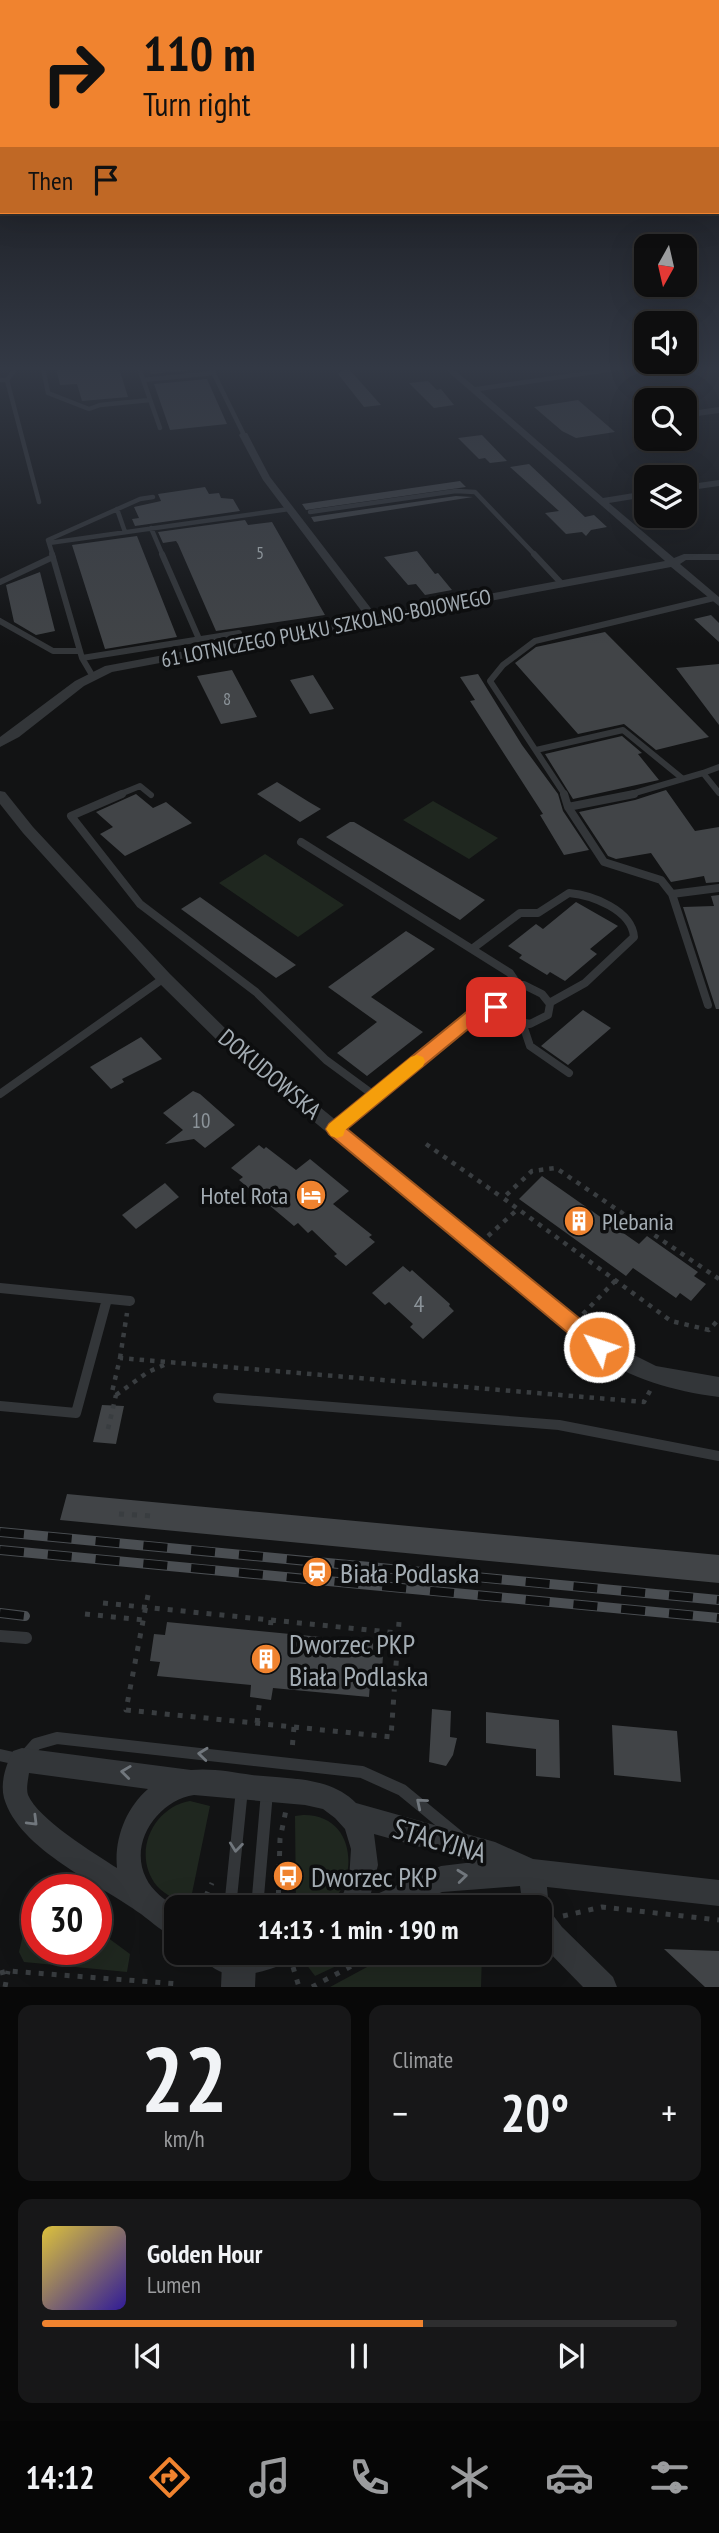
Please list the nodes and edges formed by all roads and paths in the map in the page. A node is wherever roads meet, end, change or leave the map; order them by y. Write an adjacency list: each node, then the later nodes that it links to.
1 (28, 461): 9 (lane)
2 (257, 461): 11 (street)
3 (555, 461): 8 (street)
4 (719, 483): 5 (street)
5 (697, 486)
6 (634, 496): 8 (street)
7 (153, 497): 10 (lane)
8 (601, 501): 18 (street)
9 (39, 502)
10 (117, 509): 14 (lane); 15 (lane)
11 (289, 509): 13 (lane); 22 (street)
12 (310, 512): 20 (lane)
13 (151, 528): 14 (lane); 25 (lane)
14 (125, 532): 15 (lane)
15 (49, 543): 17 (lane)
16 (719, 556): 18 (street, 61 LOTNICZEGO PUŁKU SZKOLNO-BOJOWEGO)
17 (53, 557): 19 (lane); 26 (lane)
18 (673, 563): 20 (street, 61 LOTNICZEGO PUŁKU SZKOLNO-BOJOWEGO); 21 (street)
19 (0, 582)
20 (562, 584): 22 (street, 61 LOTNICZEGO PUŁKU SZKOLNO-BOJOWEGO)
21 (716, 601): 29 (lane)
22 (373, 619): 27 (street, 61 LOTNICZEGO PUŁKU SZKOLNO-BOJOWEGO)
23 (0, 621): 26 (lane)
24 (239, 633): 25 (lane)
25 (199, 639): 26 (lane)
26 (81, 654): 27 (lane)
27 (92, 675): 28 (street, 61 LOTNICZEGO PUŁKU SZKOLNO-BOJOWEGO)
28 (0, 743)
29 (536, 750): 32 (lane); 36 (lane)
30 (719, 767): 31 (lane)
31 (704, 773): 32 (lane); 33 (lane)
32 (683, 779): 36 (lane)
33 (719, 793)
34 (0, 795): 41 (street, DOKUDOWSKA)
35 (150, 795): 49 (lane)
36 (568, 807): 39 (lane)
37 (301, 842): 40 (lane)
38 (719, 887): 39 (lane)
39 (672, 894): 44 (lane)
40 (472, 949): 42 (lane); 43 (lane)
41 (164, 978): 48 (lane); 50 (street, DOKUDOWSKA)
42 (518, 985): 43 (lane); 45 (lane)
43 (551, 1002): 46 (lane)
44 (708, 1005)
45 (496, 1007): 46 (lane); 49 (lane)
46 (523, 1024): 47 (lane)
47 (569, 1073)
48 (0, 1094)
49 (375, 1096): 50 (lane)
50 (335, 1129): 54 (street, DOKUDOWSKA)
51 (426, 1144): 52 (path)
52 (503, 1198): 53 (path); 55 (path)
53 (518, 1209): 54 (path); 56 (path)
54 (477, 1245): 61 (street, DOKUDOWSKA)
55 (719, 1279)
56 (616, 1280): 60 (path); 61 (path)
57 (0, 1288): 58 (lane)
58 (107, 1299): 59 (lane); 68 (lane)
59 (130, 1301): 62 (path)
60 (719, 1319)
61 (573, 1325): 64 (street, DOKUDOWSKA)
62 (120, 1358): 63 (path); 66 (path)
63 (167, 1363): 64 (path); 66 (path)
64 (653, 1376): 65 (street, DOKUDOWSKA)
65 (719, 1387)
66 (116, 1395): 69 (path)
67 (218, 1398): 70 (lane)
68 (0, 1406)
69 (108, 1429)
70 (719, 1456)
71 (120, 1514): 72 (path)
72 (152, 1516)
73 (148, 1595): 75 (path)
74 (103, 1603): 75 (path)
75 (146, 1607): 77 (path); 78 (path)
76 (85, 1614): 77 (path)
77 (143, 1620): 85 (path)
78 (271, 1620): 80 (path); 81 (path)
79 (399, 1622): 81 (path)
80 (270, 1632)
81 (398, 1633): 86 (path)
82 (0, 1636): 83 (lane)
83 (26, 1639)
84 (260, 1698): 85 (path)
85 (257, 1723): 86 (path)
86 (294, 1727): 87 (path)
87 (292, 1752)
88 (11, 1757): 89 (street, one-way to 88); 93 (lane, one-way to 88); 104 (street, one-way to 104)
89 (193, 1782): 90 (street, STACYJNA); 104 (street)
90 (255, 1788): 91 (street, STACYJNA); 98 (lane, one-way to 98); 99 (lane)
91 (346, 1813): 93 (street, STACYJNA); 101 (street)
92 (284, 1824): 100 (path)
93 (472, 1849): 94 (street, STACYJNA)
94 (532, 1872): 96 (street, STACYJNA); 102 (street, STACYJNA, one-way to 94); 103 (street)
95 (212, 1883): 97 (path)
96 (719, 1893)
97 (206, 1895)
98 (233, 1895)
99 (257, 1895)
100 (278, 1895)
101 (356, 1895)
102 (405, 1895)
103 (535, 1895)
104 (146, 1903): 105 (street)
105 (164, 1916)
106 (552, 1918): 107 (path)
107 (719, 1920)
108 (552, 1937): 117 (street)
109 (254, 1965): 115 (path)
110 (353, 1965): 116 (path)
111 (8, 1971): 112 (path); 113 (path); 114 (path)
112 (0, 1973)
113 (179, 1984)
114 (5, 1987)
115 (299, 1987)
116 (312, 1987)
117 (603, 1987)

